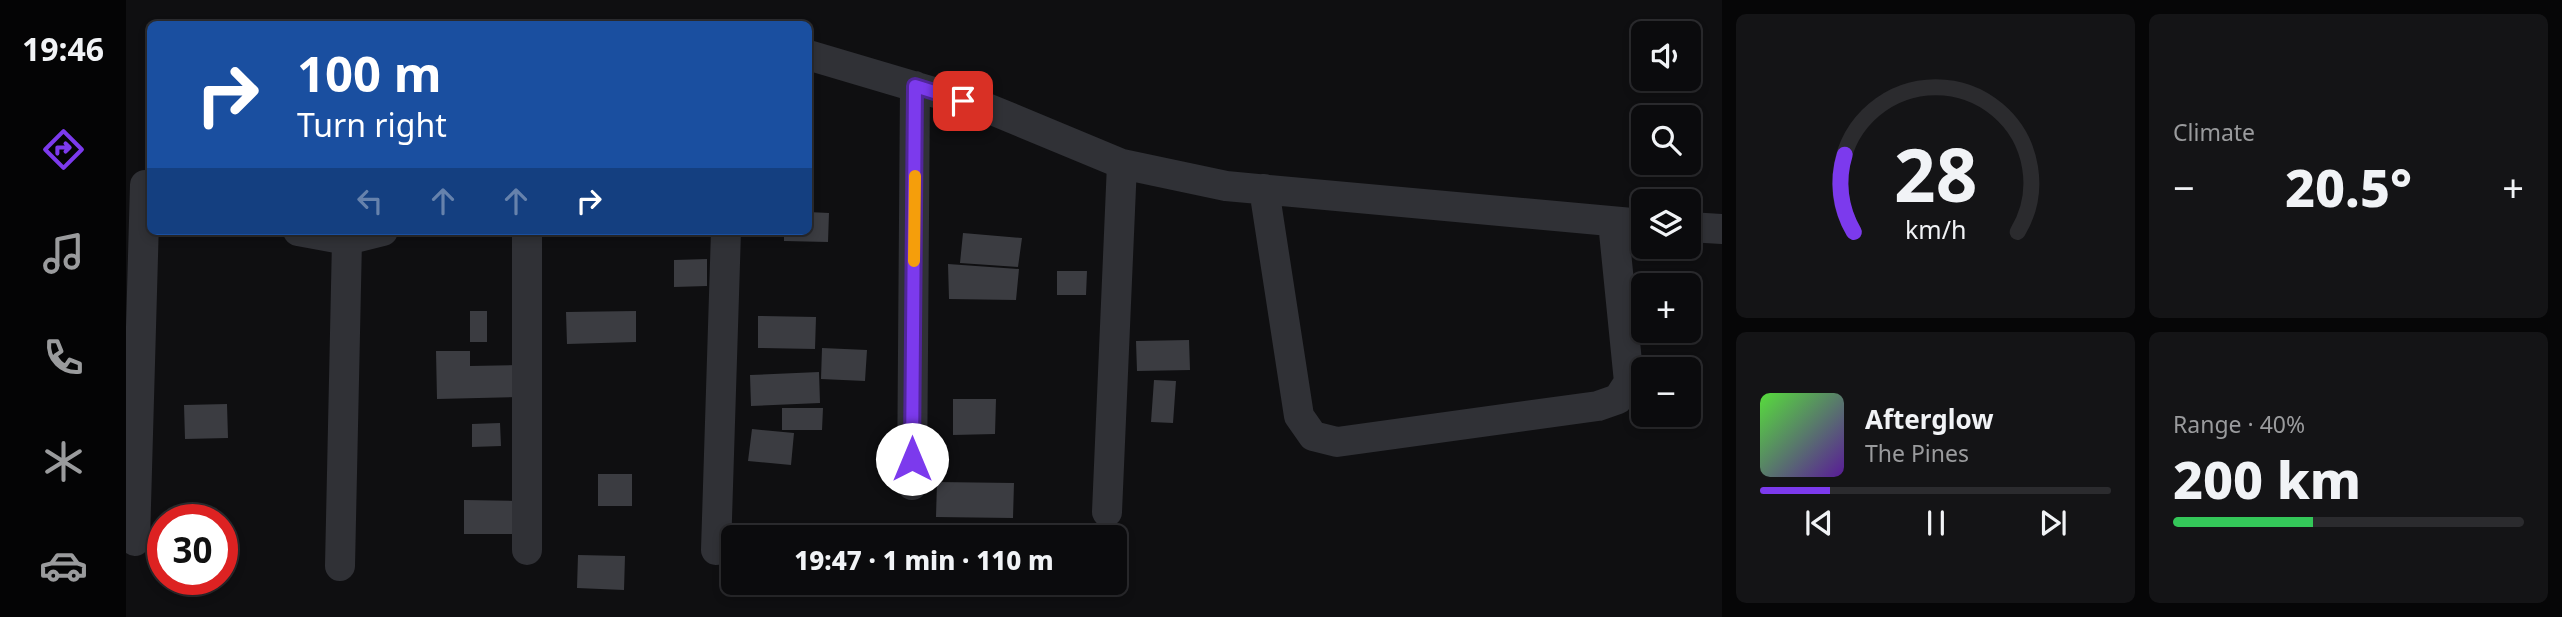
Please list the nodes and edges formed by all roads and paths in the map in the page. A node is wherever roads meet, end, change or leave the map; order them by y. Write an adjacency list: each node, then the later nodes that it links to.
1 (812, 56): 2 (street)
2 (915, 86): 3 (street); 15 (street)
3 (1122, 163): 5 (street); 16 (street)
4 (141, 183): 17 (street)
5 (1264, 189): 6 (street); 6 (street)
6 (1613, 222): 7 (street)
7 (1631, 223)
8 (1701, 228): 9 (street)
9 (1722, 229)
10 (320, 235): 14 (street)
11 (367, 235): 14 (street)
12 (527, 235): 18 (street)
13 (726, 235): 19 (street)
14 (347, 240): 20 (street)
15 (912, 485)
16 (1107, 512)
17 (135, 541)
18 (527, 550)
19 (716, 550)
20 (340, 566)

